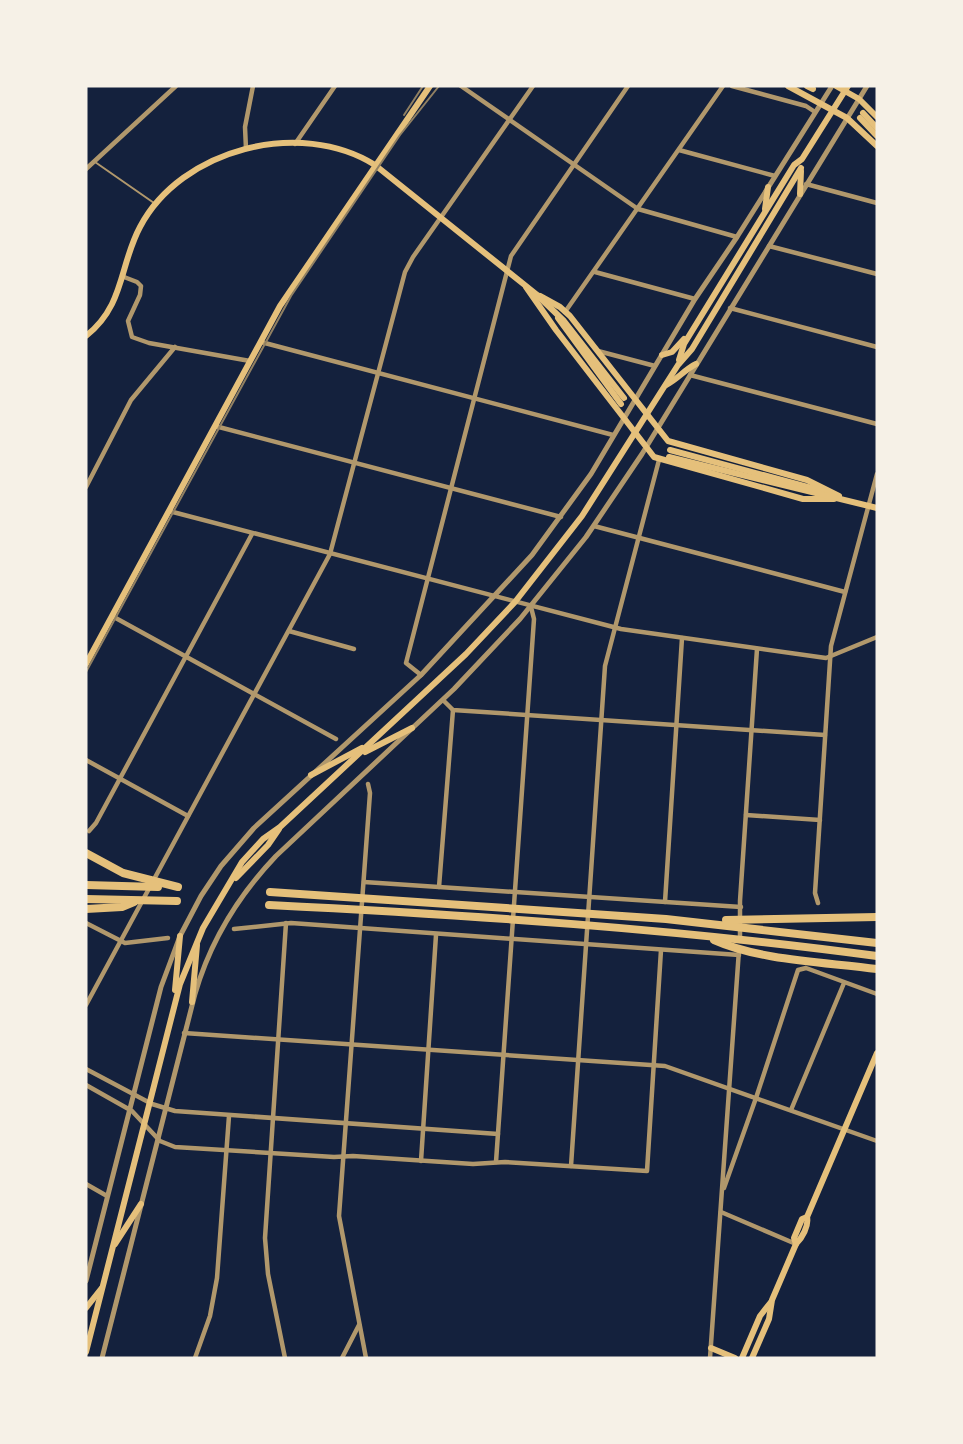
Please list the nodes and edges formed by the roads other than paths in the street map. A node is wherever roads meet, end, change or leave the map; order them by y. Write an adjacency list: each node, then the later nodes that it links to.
1 (176, 86): 28 (street)
2 (253, 86): 25 (street)
3 (335, 86): 23 (street)
4 (430, 86): 30 (main road)
5 (461, 86): 20 (street)
6 (533, 86): 20 (street)
7 (628, 86): 29 (street)
8 (723, 86): 26 (street)
9 (732, 86): 17 (street)
10 (789, 86): 15 (main road)
11 (834, 86): 13 (main road); 15 (street)
12 (867, 86): 14 (street)
13 (847, 88): 14 (main road); 16 (main road)
14 (859, 99): 18 (main road); 19 (street)
15 (821, 102): 16 (main road); 17 (street)
16 (834, 110): 19 (main road); 27 (main road)
17 (815, 112): 33 (street)
18 (877, 117)
19 (847, 118): 24 (main road); 34 (street)
20 (509, 120): 29 (street); 41 (street)
21 (877, 128): 22 (main road)
22 (877, 136)
23 (295, 144): 25 (main road); 30 (main road)
24 (877, 146)
25 (246, 149): 38 (main road)
26 (679, 150): 33 (street); 39 (street)
27 (802, 159): 31 (main road); 40 (main road)
28 (94, 161): 32 (street); 38 (lane)
29 (574, 164): 39 (street); 44 (street)
30 (375, 165): 41 (main road); 54 (main road)
31 (801, 168): 36 (main road); 61 (main road)
32 (86, 169)
33 (775, 176): 35 (street)
34 (806, 184): 36 (street); 37 (street)
35 (768, 187): 40 (main road); 42 (street)
36 (800, 194): 43 (street)
37 (877, 202)
38 (155, 204): 47 (main road)
39 (638, 209): 42 (street); 45 (street)
40 (765, 212): 52 (main road)
41 (441, 216): 44 (main road); 63 (street)
42 (737, 237): 49 (street)
43 (768, 246): 46 (street); 50 (street)
44 (507, 270): 48 (main road); 66 (street)
45 (595, 272): 49 (street); 51 (street)
46 (877, 274)
47 (124, 277): 53 (main road); 55 (street)
48 (525, 285): 51 (main road); 51 (main road)
49 (695, 299): 58 (street)
50 (730, 308): 56 (street); 60 (street)
51 (559, 318): 57 (main road); 68 (main road); 70 (main road)
52 (693, 330): 58 (main road); 61 (main road)
53 (86, 336)
54 (260, 342): 59 (main road); 63 (street)
55 (176, 346): 59 (street); 81 (street)
56 (877, 347)
57 (597, 351): 62 (street); 67 (main road)
58 (662, 355): 62 (street)
59 (250, 361): 72 (main road)
60 (696, 364): 64 (street); 65 (main road)
61 (678, 365): 65 (main road)
62 (654, 366): 67 (street)
63 (378, 374): 66 (street); 79 (street)
64 (689, 375): 71 (street); 73 (street)
65 (664, 386): 69 (main road)
66 (475, 399): 75 (street); 82 (street)
67 (635, 400): 69 (main road); 70 (street)
68 (622, 401)
69 (646, 414): 73 (main road); 74 (main road)
70 (624, 418): 74 (main road); 75 (street)
71 (877, 424)
72 (214, 426): 79 (street); 86 (main road)
73 (657, 428): 76 (street); 83 (main road)
74 (635, 433): 76 (main road); 95 (main road)
75 (612, 435): 87 (street)
76 (645, 447): 78 (main road); 88 (street)
77 (669, 454): 83 (main road)
78 (659, 460): 83 (main road); 90 (street)
79 (355, 464): 82 (street); 91 (street)
80 (877, 474): 84 (street)
81 (86, 487)
82 (450, 489): 87 (street); 92 (street)
83 (836, 497): 84 (main road)
84 (865, 505): 85 (main road); 93 (street)
85 (877, 508)
86 (169, 511): 89 (street); 97 (main road)
87 (561, 517): 94 (street)
88 (593, 526): 90 (street); 96 (street)
89 (252, 534): 91 (street); 104 (street)
90 (638, 538): 93 (street); 98 (street)
91 (330, 554): 92 (street); 99 (street)
92 (427, 579): 94 (street); 107 (street)
93 (845, 592): 105 (street)
94 (495, 597): 95 (street); 107 (street)
95 (515, 602): 96 (street); 118 (main road)
96 (531, 607): 98 (street); 109 (street); 111 (street)
97 (112, 616): 104 (street); 106 (main road)
98 (614, 628): 101 (street); 112 (street)
99 (289, 631): 102 (street); 108 (street)
100 (877, 637): 105 (street)
101 (682, 638): 103 (street); 113 (street)
102 (354, 649)
103 (757, 649): 105 (street); 115 (street)
104 (186, 656): 108 (street); 122 (street)
105 (831, 656): 116 (street)
106 (86, 664)
107 (421, 675): 121 (street)
108 (254, 694): 117 (street); 125 (street)
109 (443, 700): 110 (street); 114 (street)
110 (453, 710): 111 (street); 131 (street)
111 (526, 715): 112 (street); 133 (street)
112 (601, 720): 113 (street); 134 (street)
113 (677, 725): 115 (street); 138 (street)
114 (412, 728): 119 (main road); 164 (street)
115 (752, 730): 116 (street); 124 (street)
116 (825, 735): 126 (street)
117 (336, 738)
118 (370, 744): 119 (main road); 121 (main road)
119 (357, 756): 153 (main road)
120 (86, 760): 122 (street)
121 (311, 775): 151 (street)
122 (120, 778): 125 (street); 127 (street)
123 (368, 784): 129 (street)
124 (746, 815): 126 (street); 141 (street)
125 (188, 816): 155 (street)
126 (820, 820): 139 (street)
127 (89, 831)
128 (86, 853): 130 (highway)
129 (364, 882): 131 (street); 148 (street)
130 (86, 885)
131 (439, 887): 133 (street)
132 (270, 892): 144 (highway)
133 (514, 892): 134 (street); 154 (street)
134 (589, 897): 138 (street); 157 (street)
135 (86, 899): 136 (highway)
136 (142, 900): 137 (highway); 142 (highway)
137 (177, 901)
138 (665, 902): 141 (street)
139 (818, 904)
140 (269, 905): 150 (highway)
141 (741, 907): 159 (street)
142 (86, 909)
143 (877, 917): 144 (highway)
144 (686, 920): 156 (highway)
145 (86, 923): 155 (street)
146 (286, 923): 147 (street); 148 (street); 168 (street)
147 (234, 929)
148 (361, 929): 149 (street); 169 (street)
149 (436, 935): 154 (street); 170 (street)
150 (705, 935): 160 (highway); 161 (highway)
151 (180, 936): 166 (main road); 178 (street)
152 (168, 938): 155 (street)
153 (198, 939): 164 (main road); 166 (main road)
154 (511, 940): 157 (street); 172 (street)
155 (120, 942): 165 (street)
156 (877, 943)
157 (586, 945): 158 (street); 173 (street)
158 (661, 950): 159 (street); 174 (street)
159 (739, 953): 177 (street)
160 (877, 956)
161 (877, 969)
162 (844, 983): 163 (street); 179 (street); 183 (street)
163 (877, 994)
164 (192, 1002): 167 (street)
165 (86, 1005)
166 (173, 1007): 180 (main road)
167 (184, 1034): 168 (street); 182 (street)
168 (278, 1041): 169 (street); 185 (street)
169 (353, 1045): 170 (street); 187 (street)
170 (429, 1051): 172 (street); 188 (street)
171 (877, 1054): 189 (main road)
172 (503, 1056): 173 (street); 190 (street)
173 (579, 1060): 174 (street); 198 (street)
174 (654, 1065): 177 (street); 198 (street)
175 (86, 1069): 178 (street)
176 (86, 1085): 181 (street)
177 (730, 1089): 179 (street); 200 (street)
178 (133, 1094): 180 (street); 181 (street)
179 (756, 1098): 183 (street); 200 (street)
180 (149, 1102): 182 (street); 186 (main road)
181 (130, 1109): 186 (street); 201 (street)
182 (164, 1109): 184 (street); 191 (street)
183 (791, 1110): 189 (street)
184 (229, 1116): 185 (street); 193 (street)
185 (273, 1119): 187 (street); 194 (street)
186 (144, 1122): 191 (street); 205 (main road)
187 (348, 1123): 188 (street); 195 (street)
188 (423, 1129): 190 (street); 196 (street)
189 (845, 1129): 192 (street); 204 (main road)
190 (498, 1134): 197 (street)
191 (157, 1139): 193 (street); 202 (street)
192 (877, 1141)
193 (226, 1150): 194 (street); 214 (street)
194 (271, 1153): 195 (street); 215 (street)
195 (343, 1157): 196 (street); 210 (street)
196 (421, 1161): 197 (street)
197 (496, 1162): 198 (street)
198 (571, 1166)
199 (86, 1184): 201 (street)
200 (722, 1192): 203 (street)
201 (107, 1196): 206 (street)
202 (141, 1205): 205 (main road); 213 (street)
203 (721, 1212): 204 (street); 211 (street)
204 (796, 1244): 208 (main road)
205 (112, 1248): 207 (main road)
206 (86, 1277)
207 (102, 1288): 209 (main road); 212 (main road)
208 (772, 1300): 220 (main road); 221 (main road)
209 (86, 1308)
210 (360, 1322): 216 (street); 217 (street)
211 (711, 1348): 218 (street); 219 (main road)
212 (86, 1352)
213 (102, 1358)
214 (195, 1358)
215 (285, 1358)
216 (342, 1358)
217 (366, 1358)
218 (710, 1358)
219 (735, 1358)
220 (742, 1358)
221 (752, 1358)

